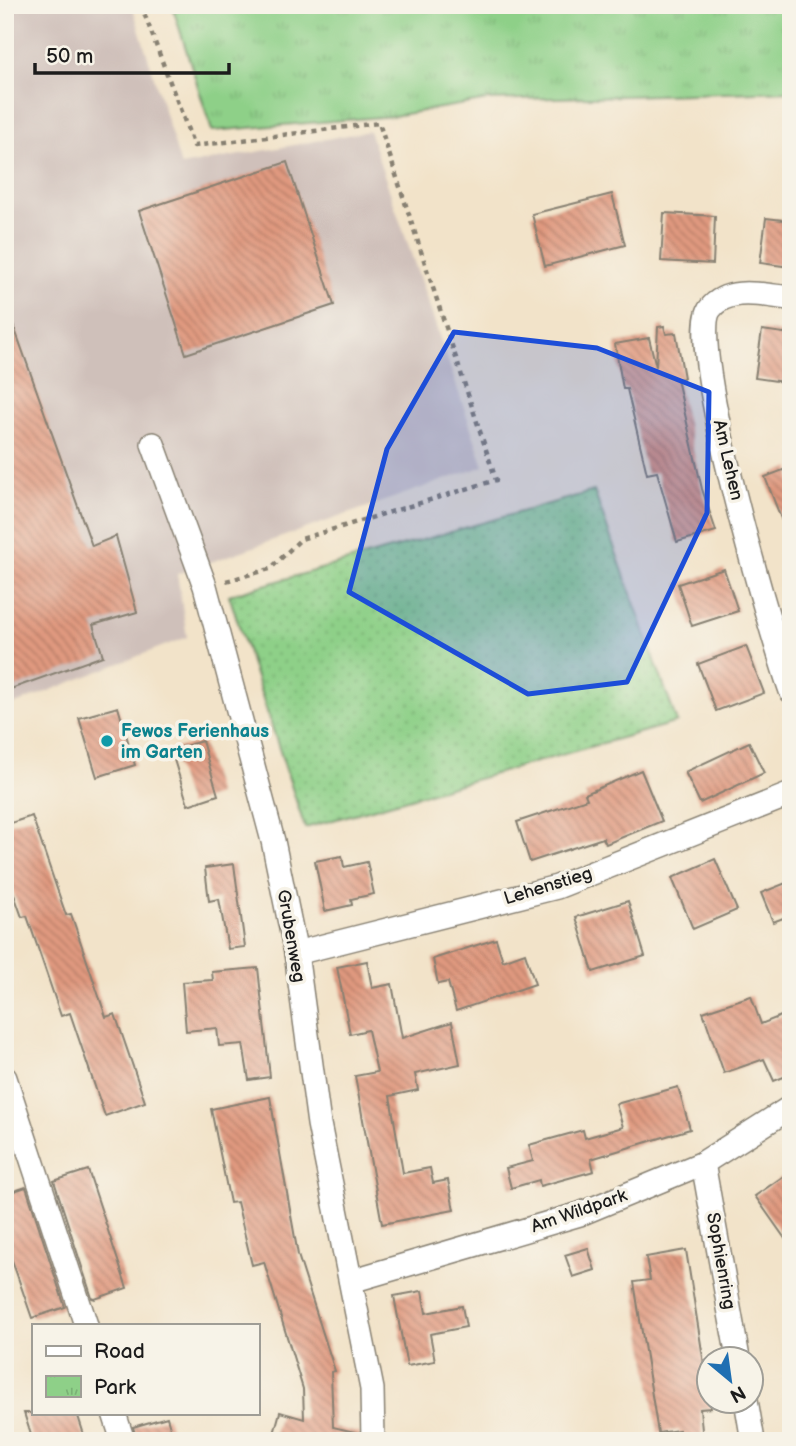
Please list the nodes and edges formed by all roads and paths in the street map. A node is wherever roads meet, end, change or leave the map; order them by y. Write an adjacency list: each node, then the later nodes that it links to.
1 (141, 5): 4 (path)
2 (791, 298): 5 (street, Am Lehen)
3 (153, 444): 4 (street, Grubenweg)
4 (205, 586): 7 (street, Grubenweg)
5 (791, 691)
6 (791, 794): 7 (street, Lehenstieg)
7 (296, 953): 11 (street, Grubenweg)
8 (5, 1078): 12 (street)
9 (791, 1107): 10 (street, Am Wildpark)
10 (704, 1163): 11 (street, Am Wildpark); 13 (street, Sophienring)
11 (351, 1281): 17 (street, Grubenweg)
12 (86, 1324)
13 (735, 1344)
14 (114, 1414): 16 (street)
15 (748, 1414): 18 (street)
16 (123, 1441)
17 (373, 1441)
18 (753, 1441)

